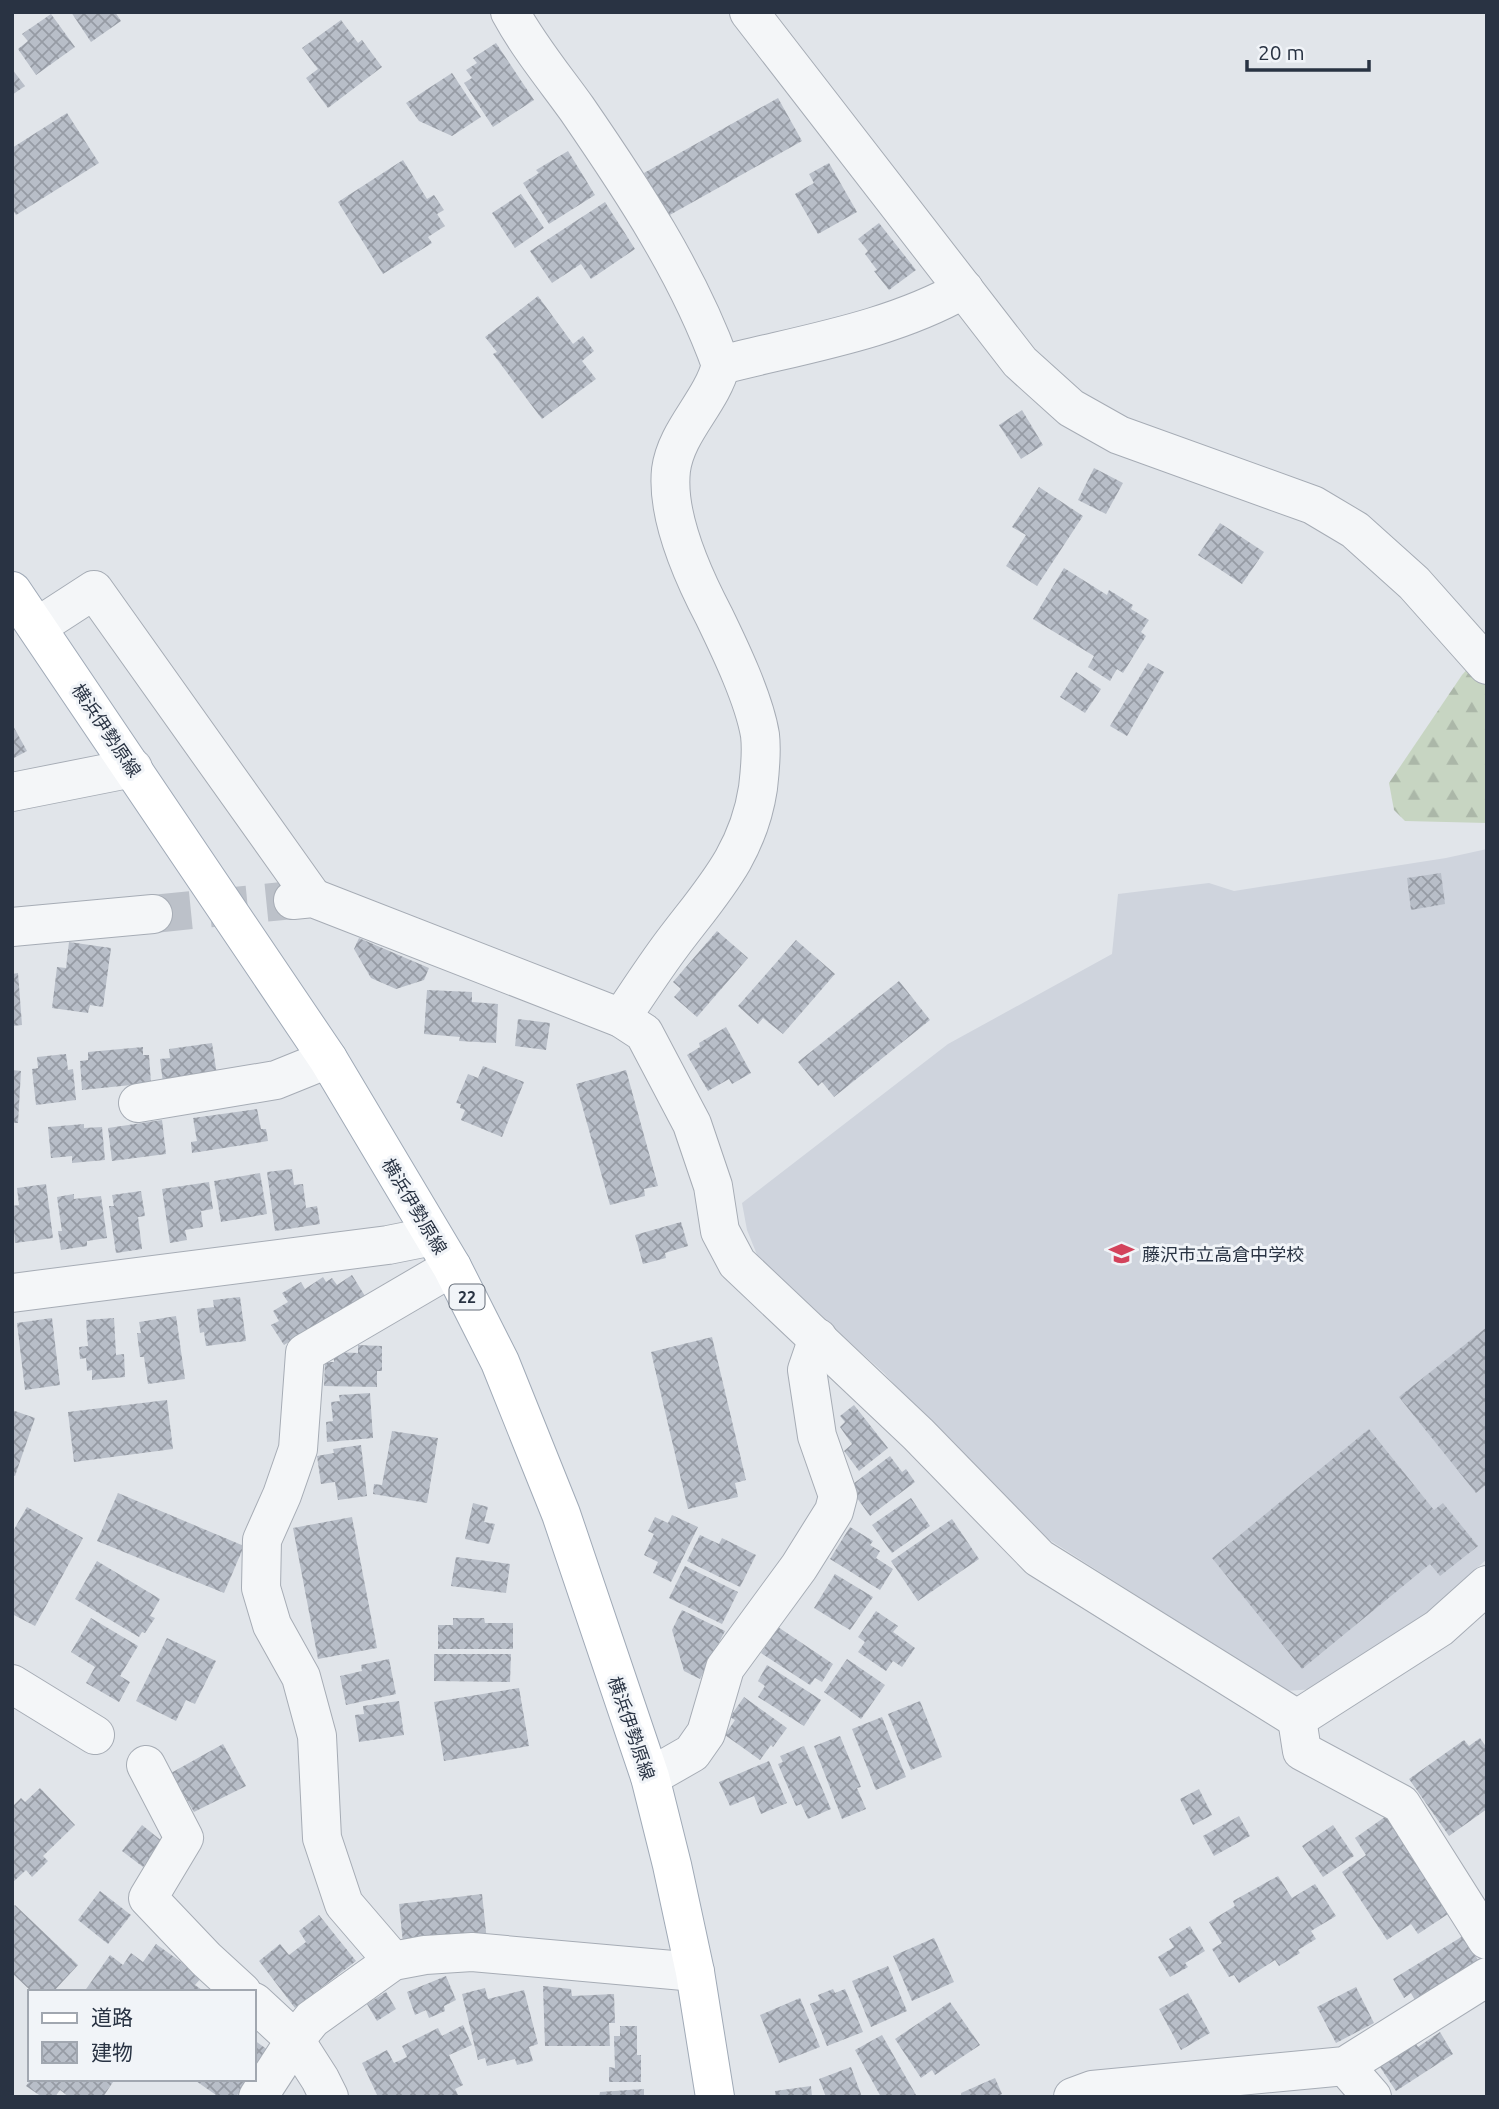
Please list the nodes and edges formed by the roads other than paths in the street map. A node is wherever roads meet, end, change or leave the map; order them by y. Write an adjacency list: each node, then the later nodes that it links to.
1 (510, 12): 4 (street)
2 (749, 12): 3 (street)
3 (964, 289): 4 (street); 7 (street)
4 (721, 365): 12 (street)
5 (12, 591): 6 (main road, 横浜伊勢原線 / 22)
6 (37, 627): 8 (main road, 横浜伊勢原線 / 22); 12 (street)
7 (1487, 665)
8 (133, 768): 9 (street); 13 (main road, 横浜伊勢原線 / 22)
9 (12, 792)
10 (153, 914): 11 (street)
11 (12, 927)
12 (621, 1018): 17 (street)
13 (328, 1059): 14 (street); 15 (main road, 横浜伊勢原線 / 22)
14 (138, 1102)
15 (442, 1252): 16 (street); 23 (main road, 横浜伊勢原線 / 22); 25 (street)
16 (12, 1293)
17 (818, 1338): 20 (street); 23 (street)
18 (1487, 1585): 20 (street)
19 (12, 1685): 21 (street)
20 (1297, 1719): 24 (street)
21 (95, 1735)
22 (146, 1765): 28 (street)
23 (650, 1777): 26 (main road, 横浜伊勢原線 / 22)
24 (1487, 1940)
25 (393, 1961): 26 (street); 30 (street)
26 (695, 1972): 34 (main road, 横浜伊勢原線 / 22)
27 (1487, 1977): 31 (street)
28 (240, 1990)
29 (256, 2004): 30 (street)
30 (295, 2040): 32 (street); 33 (street)
31 (1345, 2066): 35 (street); 36 (street)
32 (258, 2097)
33 (329, 2097)
34 (715, 2097)
35 (1073, 2097)
36 (1372, 2097)

